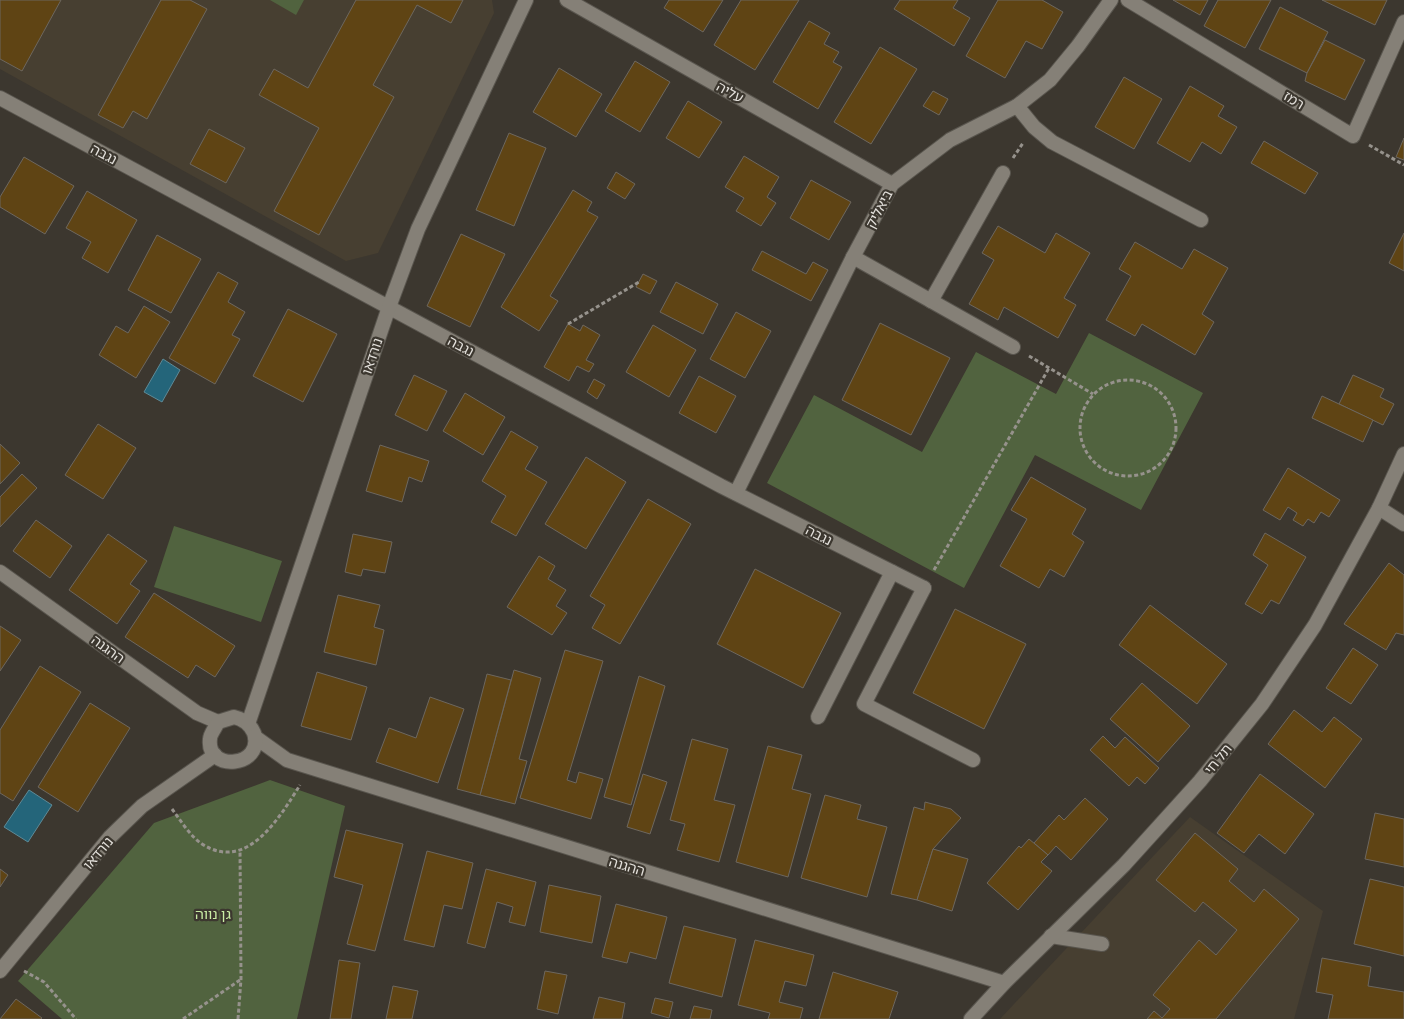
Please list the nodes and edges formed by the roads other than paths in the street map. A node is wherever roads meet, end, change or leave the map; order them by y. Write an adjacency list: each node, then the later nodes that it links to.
1 (526, 0): 13 (street, נורדאו)
2 (567, 0): 9 (street, עליה)
3 (1111, 0): 7 (street, ביאליק)
4 (1128, 0): 5 (street, רמז)
5 (1404, 22)
6 (0, 98): 13 (street, נגבה)
7 (1017, 106): 9 (street, ביאליק); 10 (street)
8 (1003, 173): 12 (street)
9 (892, 184): 11 (street, ביאליק)
10 (1201, 220)
11 (853, 257): 12 (street); 16 (street, ביאליק)
12 (930, 301): 14 (street)
13 (389, 307): 16 (street, נגבה); 23 (street, נורדאו)
14 (1013, 347)
15 (1404, 454): 17 (street, תל חי)
16 (736, 493): 20 (street, נגבה)
17 (1379, 508): 18 (street); 27 (street, תל חי)
18 (1404, 524)
19 (0, 572): 22 (street, ההגנה)
20 (892, 572): 21 (street); 26 (street, נגבה)
21 (818, 717)
22 (218, 722): 23 (street); 25 (street)
23 (248, 724): 24 (street)
24 (255, 737): 25 (street); 30 (street, ההגנה)
25 (215, 755): 29 (street, נורדאו)
26 (973, 760)
27 (1051, 936): 28 (street); 30 (street, תל חי)
28 (1102, 944)
29 (3, 963)
30 (1004, 983): 31 (street, תל חי)
31 (971, 1019)

